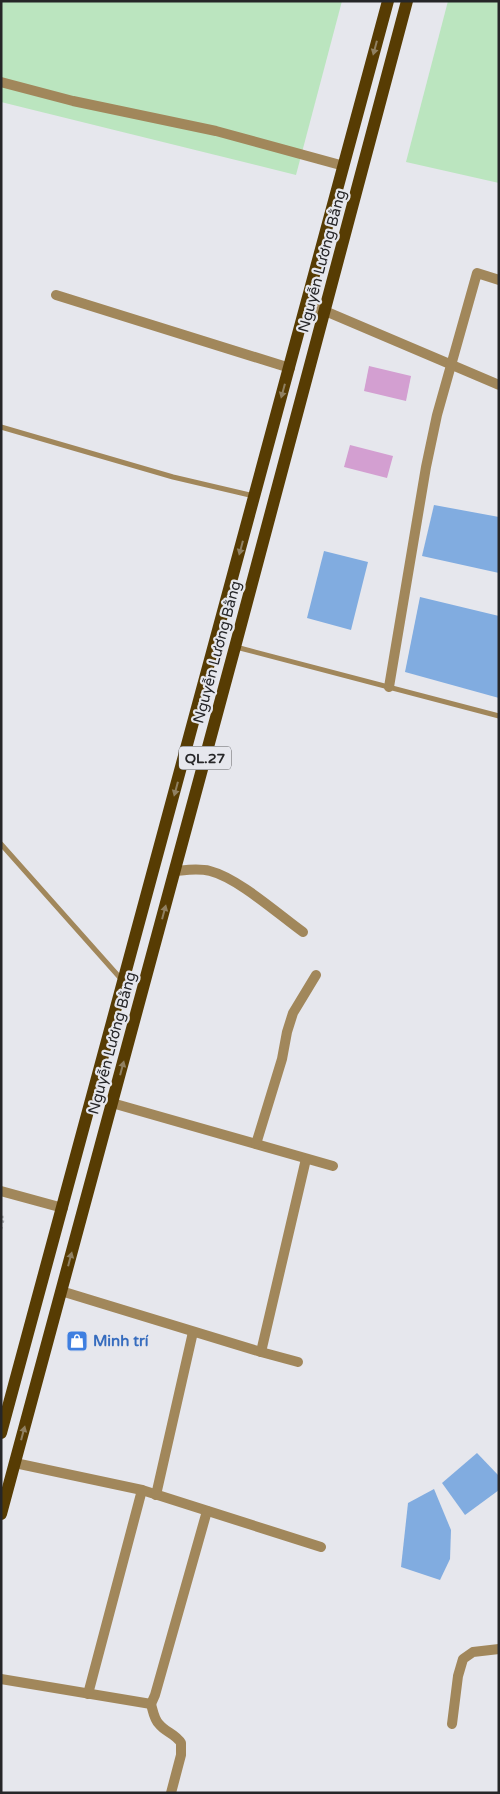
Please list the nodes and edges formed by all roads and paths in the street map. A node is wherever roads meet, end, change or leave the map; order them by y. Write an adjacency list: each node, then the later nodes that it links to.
1 (388, 1): 4 (main road, Nguyễn Lương Bằng / QL.27, one-way to 4)
2 (407, 1): 8 (main road, Nguyễn Lương Bằng / QL.27)
3 (1, 82): 4 (street)
4 (344, 166): 7 (main road, Nguyễn Lương Bằng / QL.27)
5 (499, 280): 9 (street)
6 (56, 295): 10 (street)
7 (307, 306): 8 (street); 10 (main road, Nguyễn Lương Bằng / QL.27)
8 (325, 311): 9 (street); 14 (main road, Nguyễn Lương Bằng / QL.27)
9 (451, 364): 11 (street); 15 (street)
10 (290, 368): 13 (main road, Nguyễn Lương Bằng / QL.27, one-way to 13)
11 (499, 385)
12 (1, 427): 13 (lane)
13 (255, 496): 21 (main road, Nguyễn Lương Bằng / QL.27, one-way to 21)
14 (235, 647): 15 (lane); 18 (main road, Nguyễn Lương Bằng / QL.27)
15 (390, 687): 16 (lane)
16 (499, 716)
17 (1, 844): 21 (lane)
18 (175, 870): 19 (street); 22 (main road, Nguyễn Lương Bằng / QL.27, one-way to 18)
19 (303, 932)
20 (316, 975): 23 (street)
21 (124, 982): 27 (main road, Nguyễn Lương Bằng / QL.27)
22 (112, 1103): 23 (street); 30 (main road, Nguyễn Lương Bằng / QL.27, one-way to 22)
23 (256, 1144): 24 (street)
24 (306, 1159): 25 (street); 34 (street)
25 (333, 1166)
26 (1, 1191): 27 (street)
27 (63, 1208): 32 (main road, Nguyễn Lương Bằng / QL.27)
28 (1, 1216): 29 (path)
29 (1, 1229)
30 (61, 1291): 31 (street); 33 (main road, Nguyễn Lương Bằng / QL.27)
31 (193, 1332): 34 (street); 39 (street)
32 (28, 1338): 33 (main road); 36 (main road, Nguyễn Lương Bằng / QL.27)
33 (47, 1344): 37 (main road, Nguyễn Lương Bằng / QL.27, one-way to 33)
34 (262, 1352): 35 (street)
35 (298, 1362)
36 (1, 1433)
37 (15, 1463): 38 (street); 41 (main road, Nguyễn Lương Bằng / QL.27)
38 (142, 1490): 39 (street); 45 (street)
39 (156, 1495): 40 (street)
40 (207, 1511): 42 (street); 46 (street)
41 (1, 1514)
42 (321, 1546)
43 (499, 1649): 47 (street)
44 (1, 1679): 45 (street)
45 (88, 1694): 46 (street)
46 (151, 1704): 48 (street)
47 (452, 1724)
48 (172, 1793)

